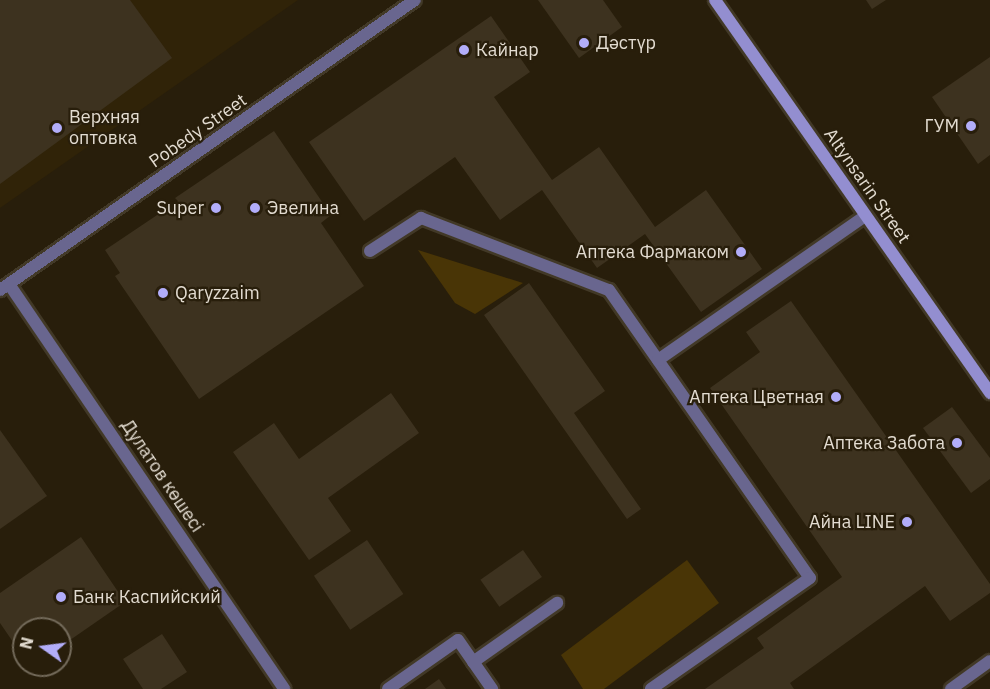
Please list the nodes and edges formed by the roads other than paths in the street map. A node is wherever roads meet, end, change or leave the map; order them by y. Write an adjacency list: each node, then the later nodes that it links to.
1 (415, 0): 5 (street, Pobedy Street)
2 (715, 0): 3 (street, Altynsarin Street)
3 (865, 216): 6 (street); 7 (street, Altynsarin Street)
4 (370, 251): 6 (street)
5 (4, 287): 11 (street, Дулатов көшесі)
6 (658, 360): 14 (street)
7 (990, 393)
8 (557, 603): 9 (street)
9 (473, 662): 12 (street); 13 (street)
10 (990, 662): 15 (street)
11 (284, 689)
12 (388, 689)
13 (492, 689)
14 (651, 689)
15 (951, 689)

